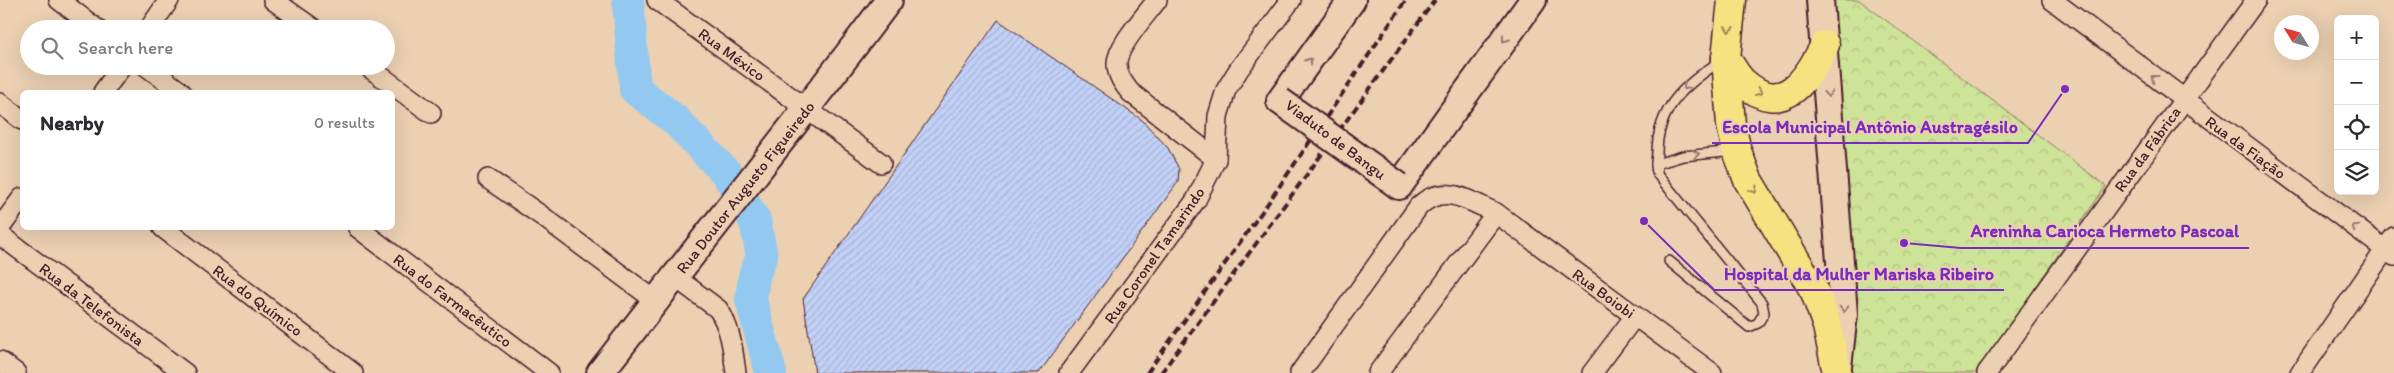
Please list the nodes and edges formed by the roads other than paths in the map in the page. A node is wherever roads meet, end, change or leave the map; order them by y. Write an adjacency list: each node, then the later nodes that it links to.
1 (59, 0): 14 (street)
2 (169, 0): 15 (street)
3 (273, 0): 16 (street)
4 (889, 0): 26 (street, Rua Doutor Augusto Figueiredo)
5 (1157, 0): 30 (street)
6 (1291, 0): 30 (street, Rua Coronel Tamarindo)
7 (1352, 0): 8 (street, Viaduto de Bangu, one-way to 7, bridge)
8 (1533, 0)
9 (1732, 0): 18 (main road, one-way to 18)
10 (1820, 0): 17 (street)
11 (2052, 0): 24 (street, Rua da Fiação, one-way to 11)
12 (2256, 0): 24 (street, Rua da Fábrica)
13 (660, 2): 26 (street, Rua México)
14 (85, 20)
15 (155, 20)
16 (301, 20)
17 (1825, 46): 18 (main road, one-way to 17); 57 (street, one-way to 57)
18 (1726, 58): 29 (main road); 32 (lane, one-way to 32)
19 (115, 75): 22 (street)
20 (158, 75): 23 (street)
21 (379, 75): 27 (street)
22 (104, 90)
23 (178, 90)
24 (2182, 100): 40 (street, Rua da Fiação, one-way to 24); 58 (street, Rua da Fábrica)
25 (0, 103): 28 (street)
26 (807, 109): 31 (street, Rua México); 42 (street, Rua Doutor Augusto Figueiredo)
27 (430, 113)
28 (20, 118)
29 (1737, 151): 32 (lane, one-way to 29); 57 (main road, one-way to 57)
30 (1216, 159): 52 (street, Rua Coronel Tamarindo)
31 (881, 162)
32 (1656, 164): 41 (lane)
33 (488, 179): 43 (street)
34 (20, 201): 36 (street)
35 (1496, 213): 44 (street, Rua Boiobi); 53 (street, Rua Boiobi); 54 (street)
36 (0, 228)
37 (166, 230): 48 (street, Rua do Químico)
38 (361, 230): 49 (street, Rua do Farmacêutico)
39 (0, 234): 47 (street, Rua da Telefonista)
40 (2391, 248): 59 (street)
41 (1669, 261)
42 (675, 277): 43 (street, Rua Doutor Augusto Figueiredo); 51 (street)
43 (656, 301): 50 (street, Rua Doutor Augusto Figueiredo)
44 (1635, 316): 55 (street); 56 (street, Rua Boiobi)
45 (0, 361): 46 (street)
46 (16, 373)
47 (185, 373)
48 (353, 373)
49 (549, 373)
50 (600, 373)
51 (736, 373)
52 (1069, 373)
53 (1300, 373)
54 (1378, 373)
55 (1592, 373)
56 (1712, 373)
57 (1837, 373)
58 (1987, 373)
59 (2300, 373)

